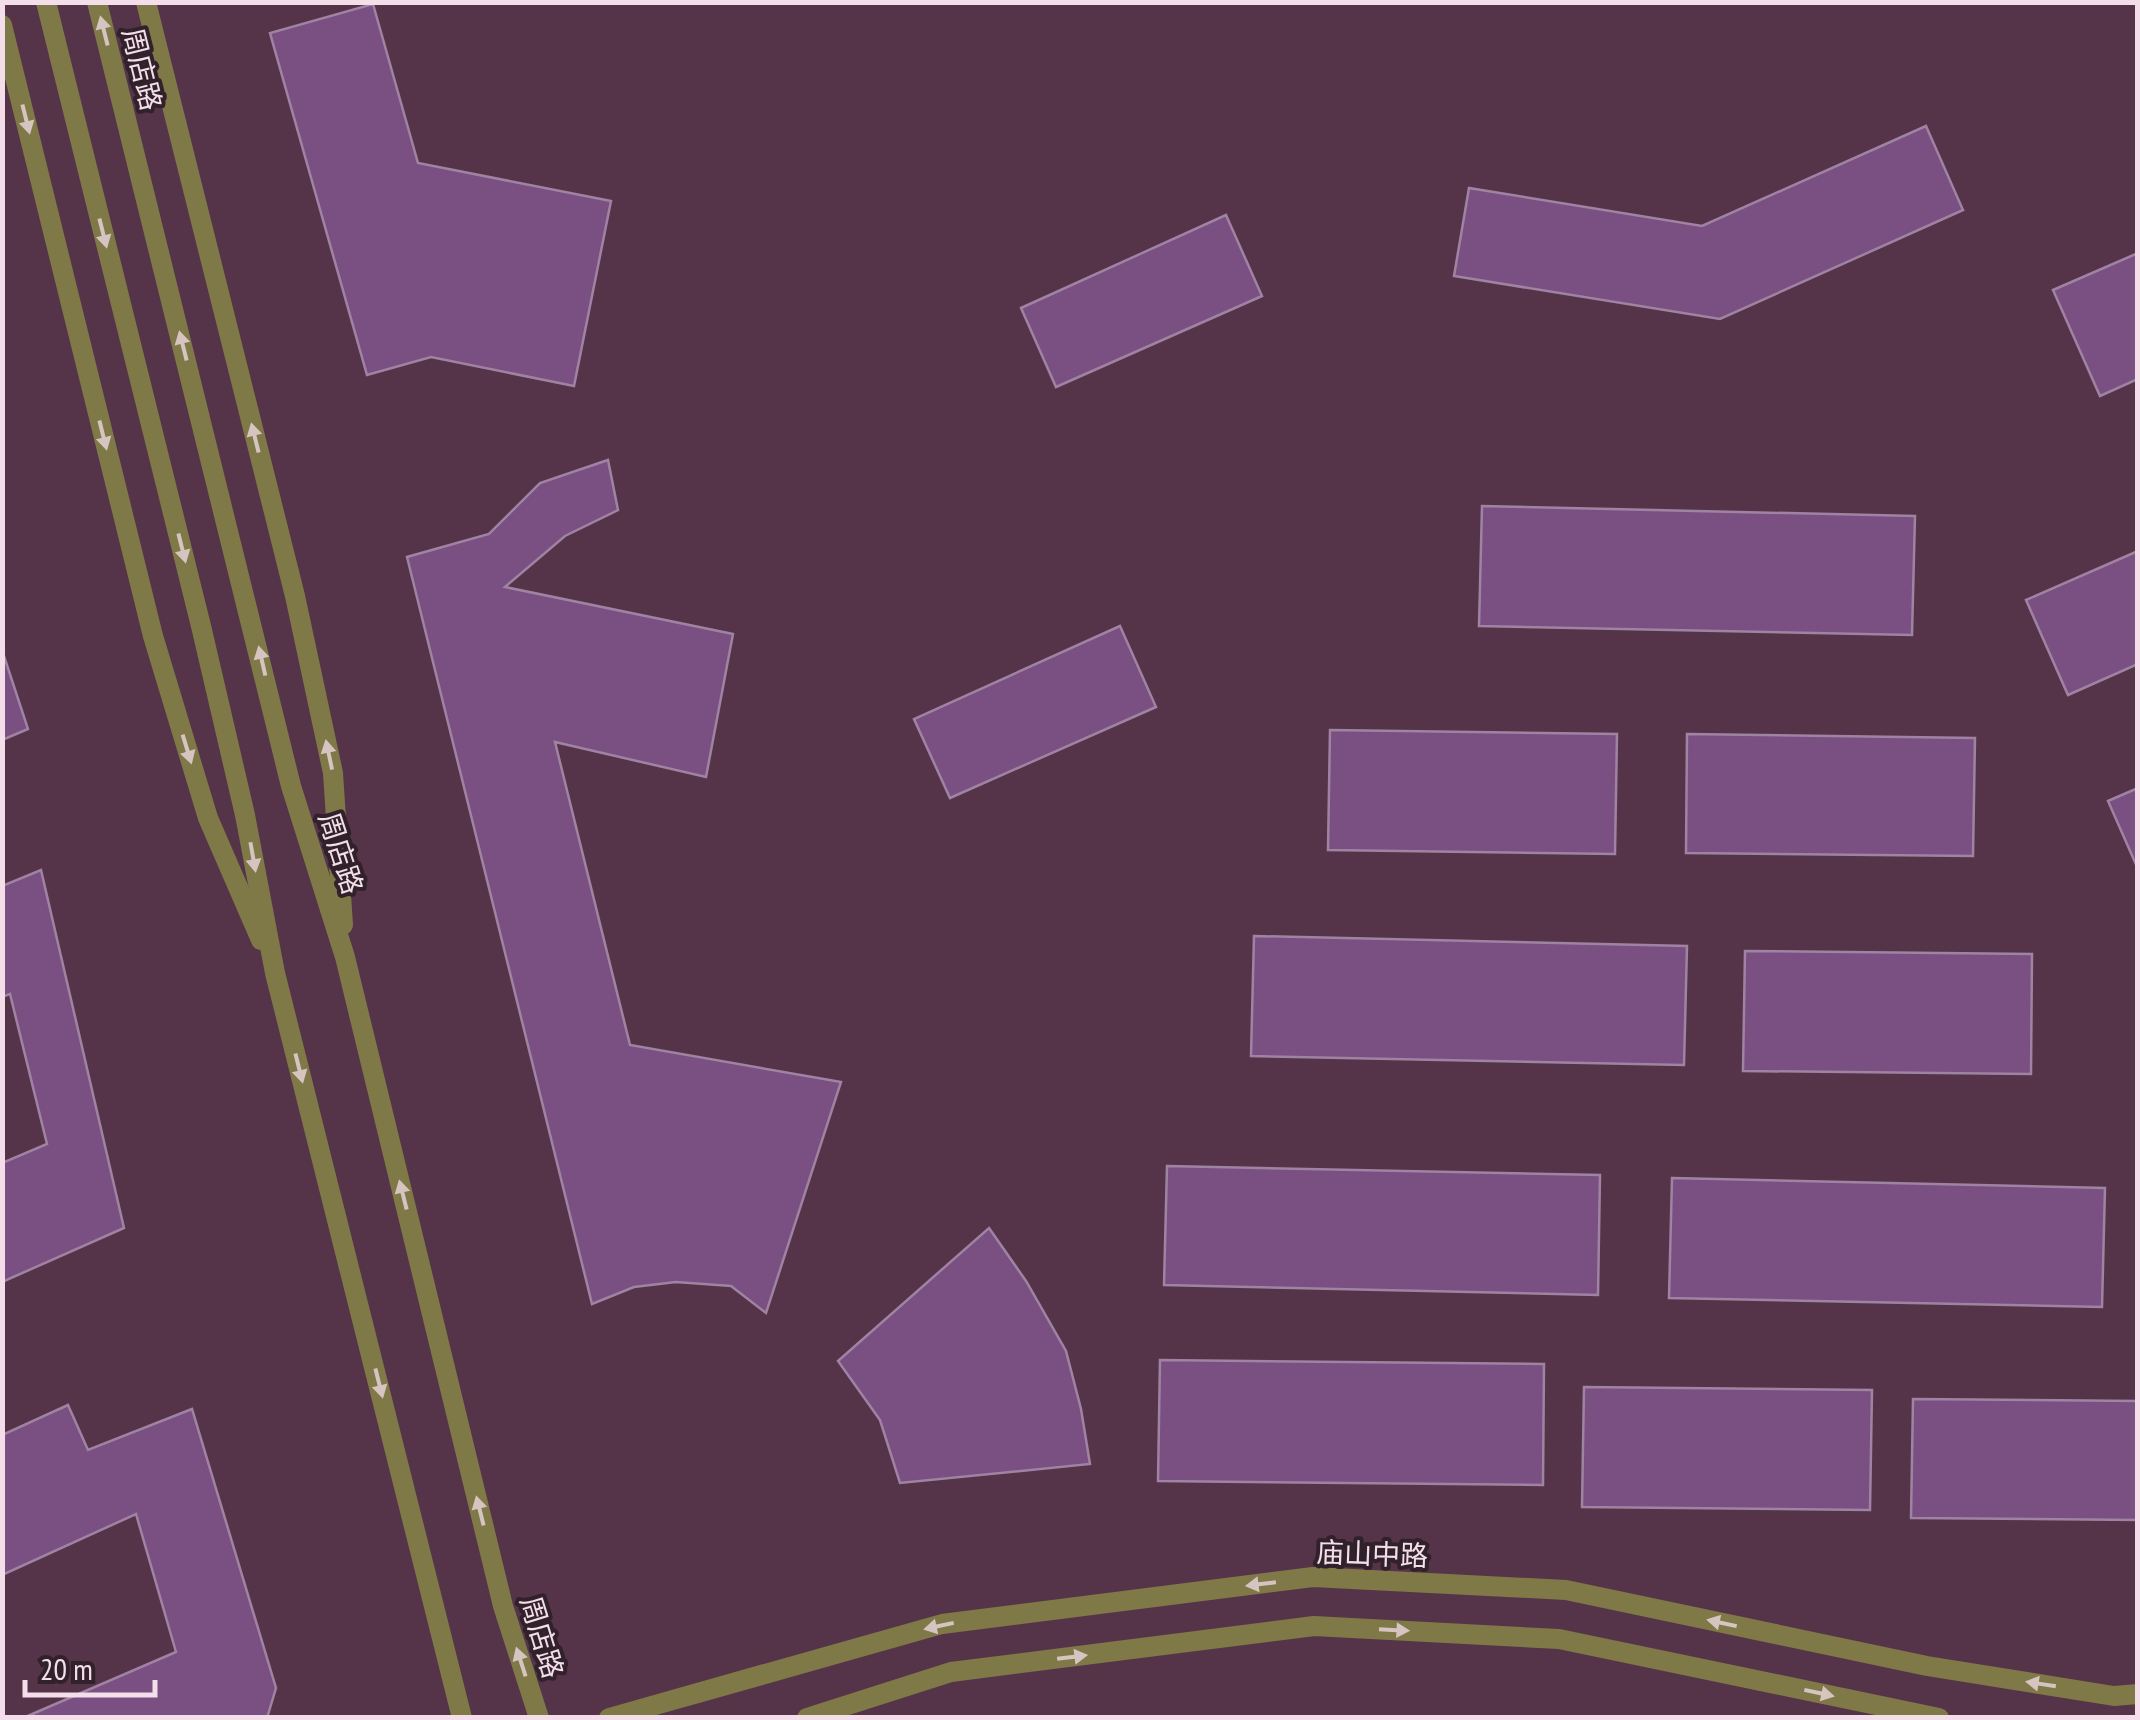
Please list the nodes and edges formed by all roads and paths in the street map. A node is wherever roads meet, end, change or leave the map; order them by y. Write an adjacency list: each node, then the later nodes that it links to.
1 (46, 2): 6 (street, one-way to 6)
2 (97, 2): 5 (street, 周店路, one-way to 2)
3 (146, 2): 5 (street, one-way to 3)
4 (2, 24): 6 (street, one-way to 6)
5 (346, 956): 9 (street, 周店路, one-way to 5)
6 (275, 973): 8 (street, one-way to 8)
7 (2138, 1694): 10 (street, 庙山中路, one-way to 10)
8 (462, 1718)
9 (539, 1718)
10 (610, 1718)
11 (807, 1718): 12 (street, one-way to 12)
12 (1938, 1718)

